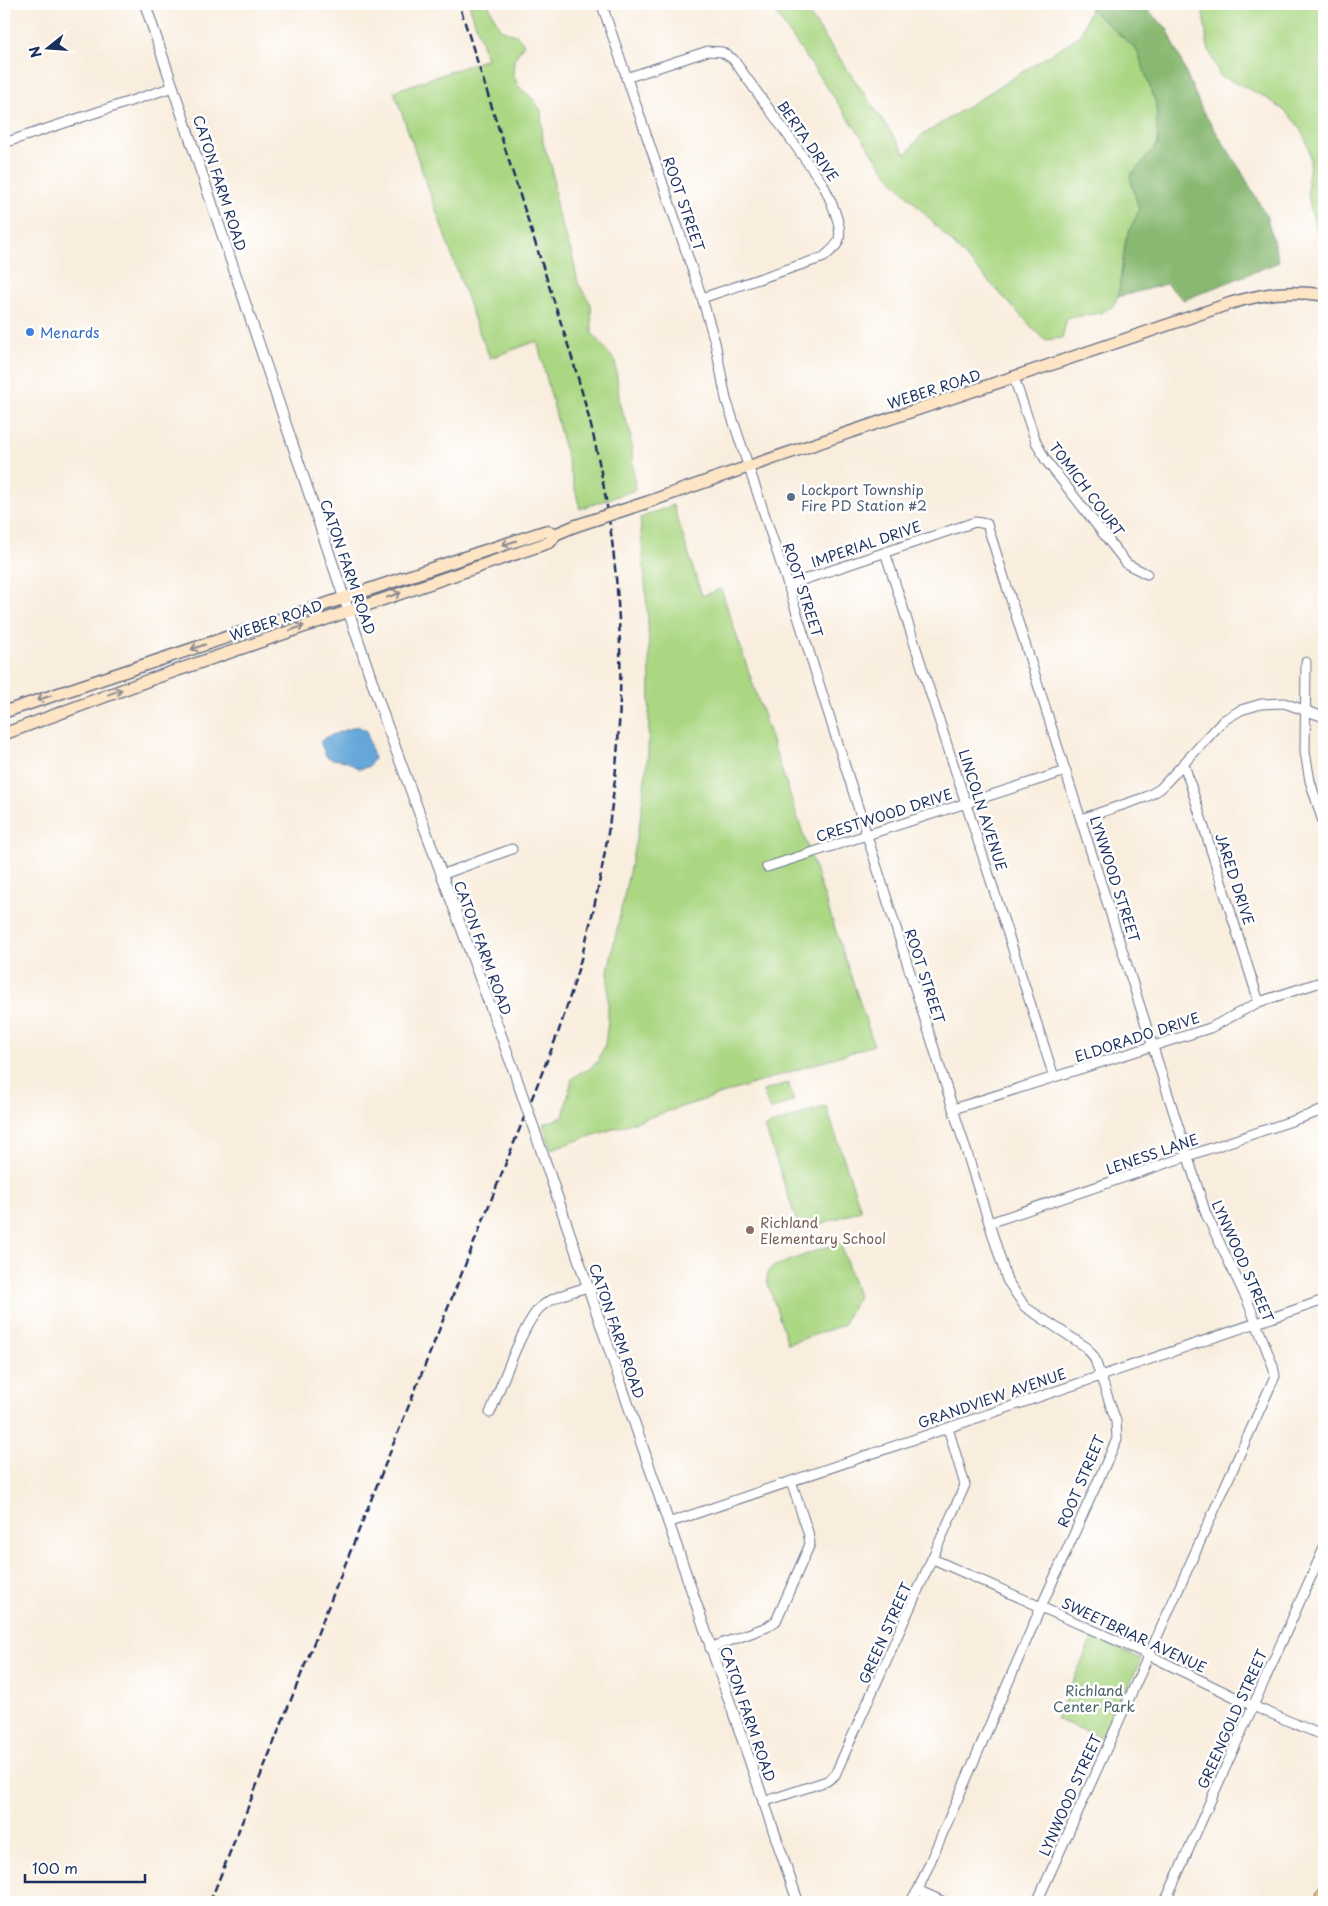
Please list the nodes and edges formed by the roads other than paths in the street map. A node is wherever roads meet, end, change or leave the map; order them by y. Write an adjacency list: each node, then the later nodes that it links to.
1 (145, 4): 4 (street, CATON FARM ROAD)
2 (603, 4): 3 (street, ROOT STREET)
3 (626, 78): 7 (street, ROOT STREET); 7 (street, BERTA DRIVE)
4 (173, 87): 5 (street); 15 (street, CATON FARM ROAD)
5 (4, 144)
6 (1324, 295): 8 (main road, WEBER ROAD)
7 (702, 298): 9 (street, ROOT STREET)
8 (1014, 378): 9 (main road, WEBER ROAD); 13 (street, TOMICH COURT)
9 (748, 466): 11 (main road, WEBER ROAD, bridge); 14 (street, ROOT STREET)
10 (983, 523): 12 (street, IMPERIAL DRIVE); 23 (street, LYNWOOD STREET)
11 (556, 534): 15 (main road, WEBER ROAD, one-way to 15); 16 (main road, WEBER ROAD, one-way to 11)
12 (885, 552): 14 (street, IMPERIAL DRIVE); 24 (street, LINCOLN AVENUE)
13 (1147, 574)
14 (788, 585): 27 (street, ROOT STREET)
15 (344, 597): 16 (street, CATON FARM ROAD); 19 (main road, WEBER ROAD, one-way to 19)
16 (348, 611): 21 (main road, WEBER ROAD, one-way to 16); 30 (street, CATON FARM ROAD)
17 (1306, 662): 18 (street)
18 (1305, 710): 20 (street); 22 (street); 26 (street)
19 (4, 712)
20 (1324, 717)
21 (4, 734)
22 (1184, 764): 25 (street); 32 (street, JARED DRIVE)
23 (1066, 771): 24 (street, CRESTWOOD DRIVE); 25 (street, LYNWOOD STREET)
24 (966, 803): 27 (street, CRESTWOOD DRIVE); 34 (street, LINCOLN AVENUE)
25 (1081, 819): 33 (street, LYNWOOD STREET)
26 (1324, 825)
27 (866, 835): 29 (street, CRESTWOOD DRIVE); 35 (street, ROOT STREET)
28 (512, 849): 30 (street)
29 (767, 867)
30 (441, 875): 39 (street, CATON FARM ROAD, bridge)
31 (1324, 981): 32 (street, ELDORADO DRIVE)
32 (1259, 1002): 33 (street, ELDORADO DRIVE)
33 (1154, 1047): 34 (street, ELDORADO DRIVE); 37 (street, LYNWOOD STREET)
34 (1054, 1078): 35 (street, ELDORADO DRIVE)
35 (953, 1109): 38 (street, ROOT STREET)
36 (1324, 1110): 37 (street, LENESS LANE)
37 (1188, 1156): 38 (street, LENESS LANE); 41 (street, LYNWOOD STREET)
38 (989, 1223): 42 (street, ROOT STREET)
39 (588, 1287): 43 (street); 46 (street, CATON FARM ROAD)
40 (1324, 1300): 41 (street, GRANDVIEW AVENUE)
41 (1256, 1323): 42 (street, GRANDVIEW AVENUE); 51 (street, LYNWOOD STREET)
42 (1101, 1376): 44 (street, GRANDVIEW AVENUE); 49 (street, ROOT STREET)
43 (490, 1413)
44 (948, 1428): 45 (street, GRANDVIEW AVENUE); 48 (street, GREEN STREET)
45 (791, 1481): 46 (street, GRANDVIEW AVENUE); 50 (street)
46 (668, 1523): 50 (street, CATON FARM ROAD)
47 (1324, 1548): 52 (street, GREENGOLD STREET)
48 (933, 1559): 49 (street, SWEETBRIAR AVENUE); 54 (street, GREEN STREET)
49 (1041, 1607): 51 (street, SWEETBRIAR AVENUE); 55 (street, ROOT STREET)
50 (710, 1648): 54 (street, CATON FARM ROAD)
51 (1149, 1655): 52 (street, SWEETBRIAR AVENUE); 60 (street, LYNWOOD STREET)
52 (1253, 1706): 53 (street, SWEETBRIAR AVENUE); 61 (street, GREENGOLD STREET)
53 (1324, 1736)
54 (763, 1802): 57 (street, CATON FARM ROAD)
55 (918, 1890): 58 (street, ROOT STREET); 59 (street)
56 (1324, 1895): 62 (main road)
57 (798, 1902)
58 (910, 1902)
59 (944, 1902)
60 (1037, 1902)
61 (1165, 1902)
62 (1321, 1902)

